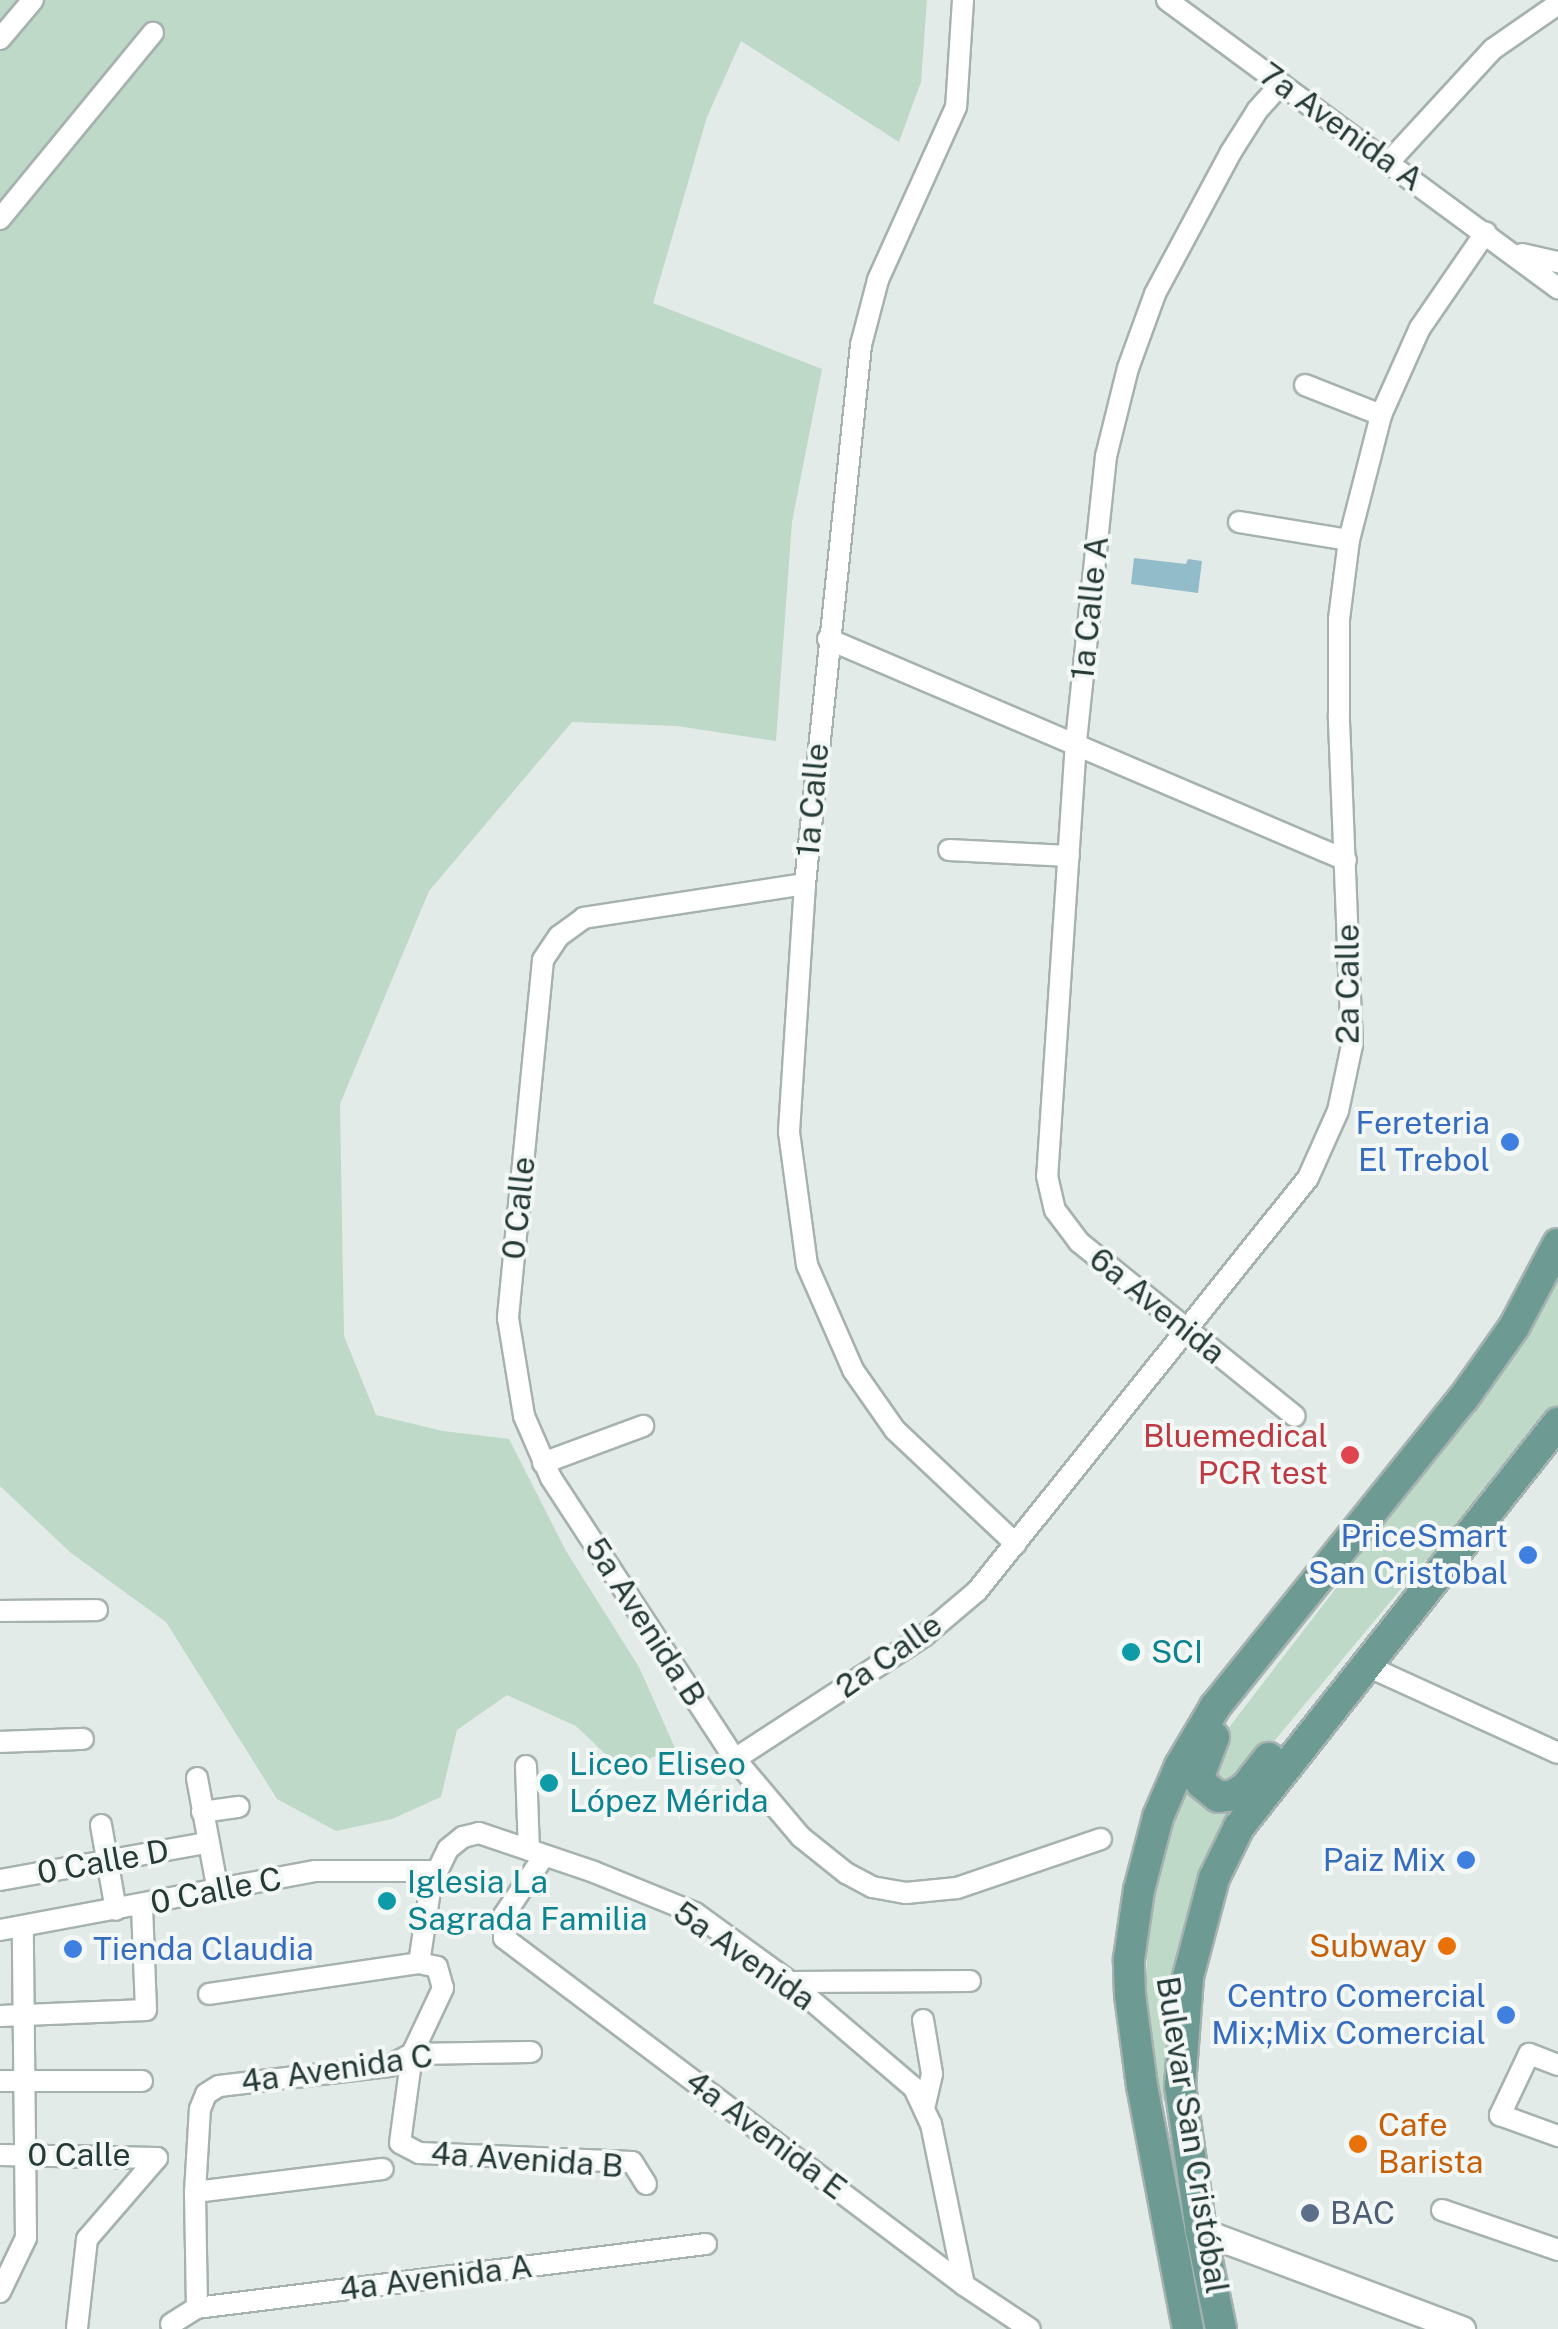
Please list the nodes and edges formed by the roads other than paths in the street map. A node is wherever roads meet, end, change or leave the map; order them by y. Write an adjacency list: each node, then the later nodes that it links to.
1 (33, 0): 6 (street)
2 (963, 0): 18 (street, 1a Calle)
3 (1167, 0): 7 (street, 7a Avenida A)
4 (1558, 4): 8 (street)
5 (153, 34): 9 (street)
6 (0, 39)
7 (1281, 84): 8 (street, 7a Avenida A); 19 (street, 1a Calle A)
8 (1388, 163): 10 (street, 7a Avenida A)
9 (0, 220)
10 (1486, 232): 11 (street, 7a Avenida A); 15 (street, 2a Calle)
11 (1516, 253): 12 (street, 7a Avenida A); 13 (street, 7a Avenida A)
12 (1558, 262)
13 (1558, 288)
14 (1305, 384): 15 (street)
15 (1381, 415): 17 (street, 2a Calle)
16 (1239, 522): 17 (street)
17 (1348, 540): 22 (street, 2a Calle)
18 (828, 638): 19 (street); 23 (street, 1a Calle)
19 (1076, 742): 21 (street, 1a Calle A); 22 (street)
20 (949, 850): 21 (street)
21 (1068, 856): 24 (street, 1a Calle A)
22 (1346, 860): 26 (street, 2a Calle)
23 (804, 884): 30 (street, 0 Calle); 33 (street, 1a Calle)
24 (1047, 1176): 26 (street, 6a Avenida)
25 (1558, 1244): 31 (main road, Bulevar San Cristóbal)
26 (1187, 1333): 27 (street, 6a Avenida); 33 (street, 2a Calle)
27 (1295, 1416)
28 (1558, 1422): 32 (main road, Bulevar San Cristóbal)
29 (642, 1426): 30 (street)
30 (547, 1471): 40 (street, 5a Avenida B)
31 (1388, 1496): 32 (main road); 70 (main road, Bulevar San Cristóbal)
32 (1486, 1515): 36 (main road, Bulevar San Cristóbal)
33 (1016, 1544): 40 (street, 2a Calle)
34 (97, 1610): 35 (street)
35 (0, 1611)
36 (1365, 1664): 39 (street); 79 (main road, Bulevar San Cristóbal)
37 (83, 1739): 38 (street)
38 (0, 1742)
39 (1558, 1753)
40 (735, 1759): 46 (street, 5a Avenida B)
41 (526, 1766): 48 (street)
42 (197, 1778): 44 (street)
43 (240, 1807): 44 (street, 0 Calle D)
44 (202, 1812): 47 (street)
45 (101, 1825): 49 (street)
46 (1101, 1839)
47 (206, 1843): 49 (street, 0 Calle D); 52 (street)
48 (536, 1853): 50 (street, 5a Avenida); 59 (street, 5a Avenida); 82 (street, 4a Avenida E)
49 (106, 1862): 51 (street, 0 Calle D); 54 (street)
50 (433, 1872): 52 (street, 0 Calle C); 57 (street)
51 (0, 1880)
52 (218, 1891): 53 (street, 0 Calle C)
53 (142, 1906): 54 (street, 0 Calle C); 61 (street)
54 (116, 1910): 55 (street, 0 Calle C)
55 (24, 1928): 56 (street, 0 Calle C); 61 (street)
56 (0, 1930)
57 (420, 1963): 60 (street); 65 (street)
58 (970, 1981): 59 (street)
59 (790, 1982): 71 (street, 5a Avenida)
60 (209, 1994)
61 (22, 2015): 62 (street); 68 (street)
62 (0, 2016)
63 (923, 2020): 71 (street)
64 (531, 2052): 65 (street, 4a Avenida C)
65 (412, 2054): 76 (street, 4a Avenida B); 77 (street, 4a Avenida C)
66 (1558, 2065): 72 (street)
67 (0, 2081): 68 (street)
68 (23, 2081): 69 (street); 73 (street)
69 (142, 2081)
70 (1142, 2086): 79 (main road); 88 (main road, Bulevar San Cristóbal)
71 (925, 2104): 82 (street)
72 (1558, 2136)
73 (26, 2154): 74 (street, 0 Calle); 83 (street); 86 (street, 0 Calle)
74 (0, 2155)
75 (383, 2169): 77 (street, 4a Avenida B)
76 (646, 2184)
77 (195, 2192): 84 (street)
78 (1442, 2210): 81 (street)
79 (1200, 2231): 89 (main road, Bulevar San Cristóbal); 90 (street)
80 (706, 2244): 84 (street, 4a Avenida A)
81 (1558, 2250)
82 (964, 2285): 87 (street, 4a Avenida E)
83 (0, 2292)
84 (197, 2308): 85 (street, 4a Avenida A)
85 (171, 2324)
86 (77, 2328)
87 (1030, 2329)
88 (1188, 2329)
89 (1222, 2329)
90 (1462, 2329)

